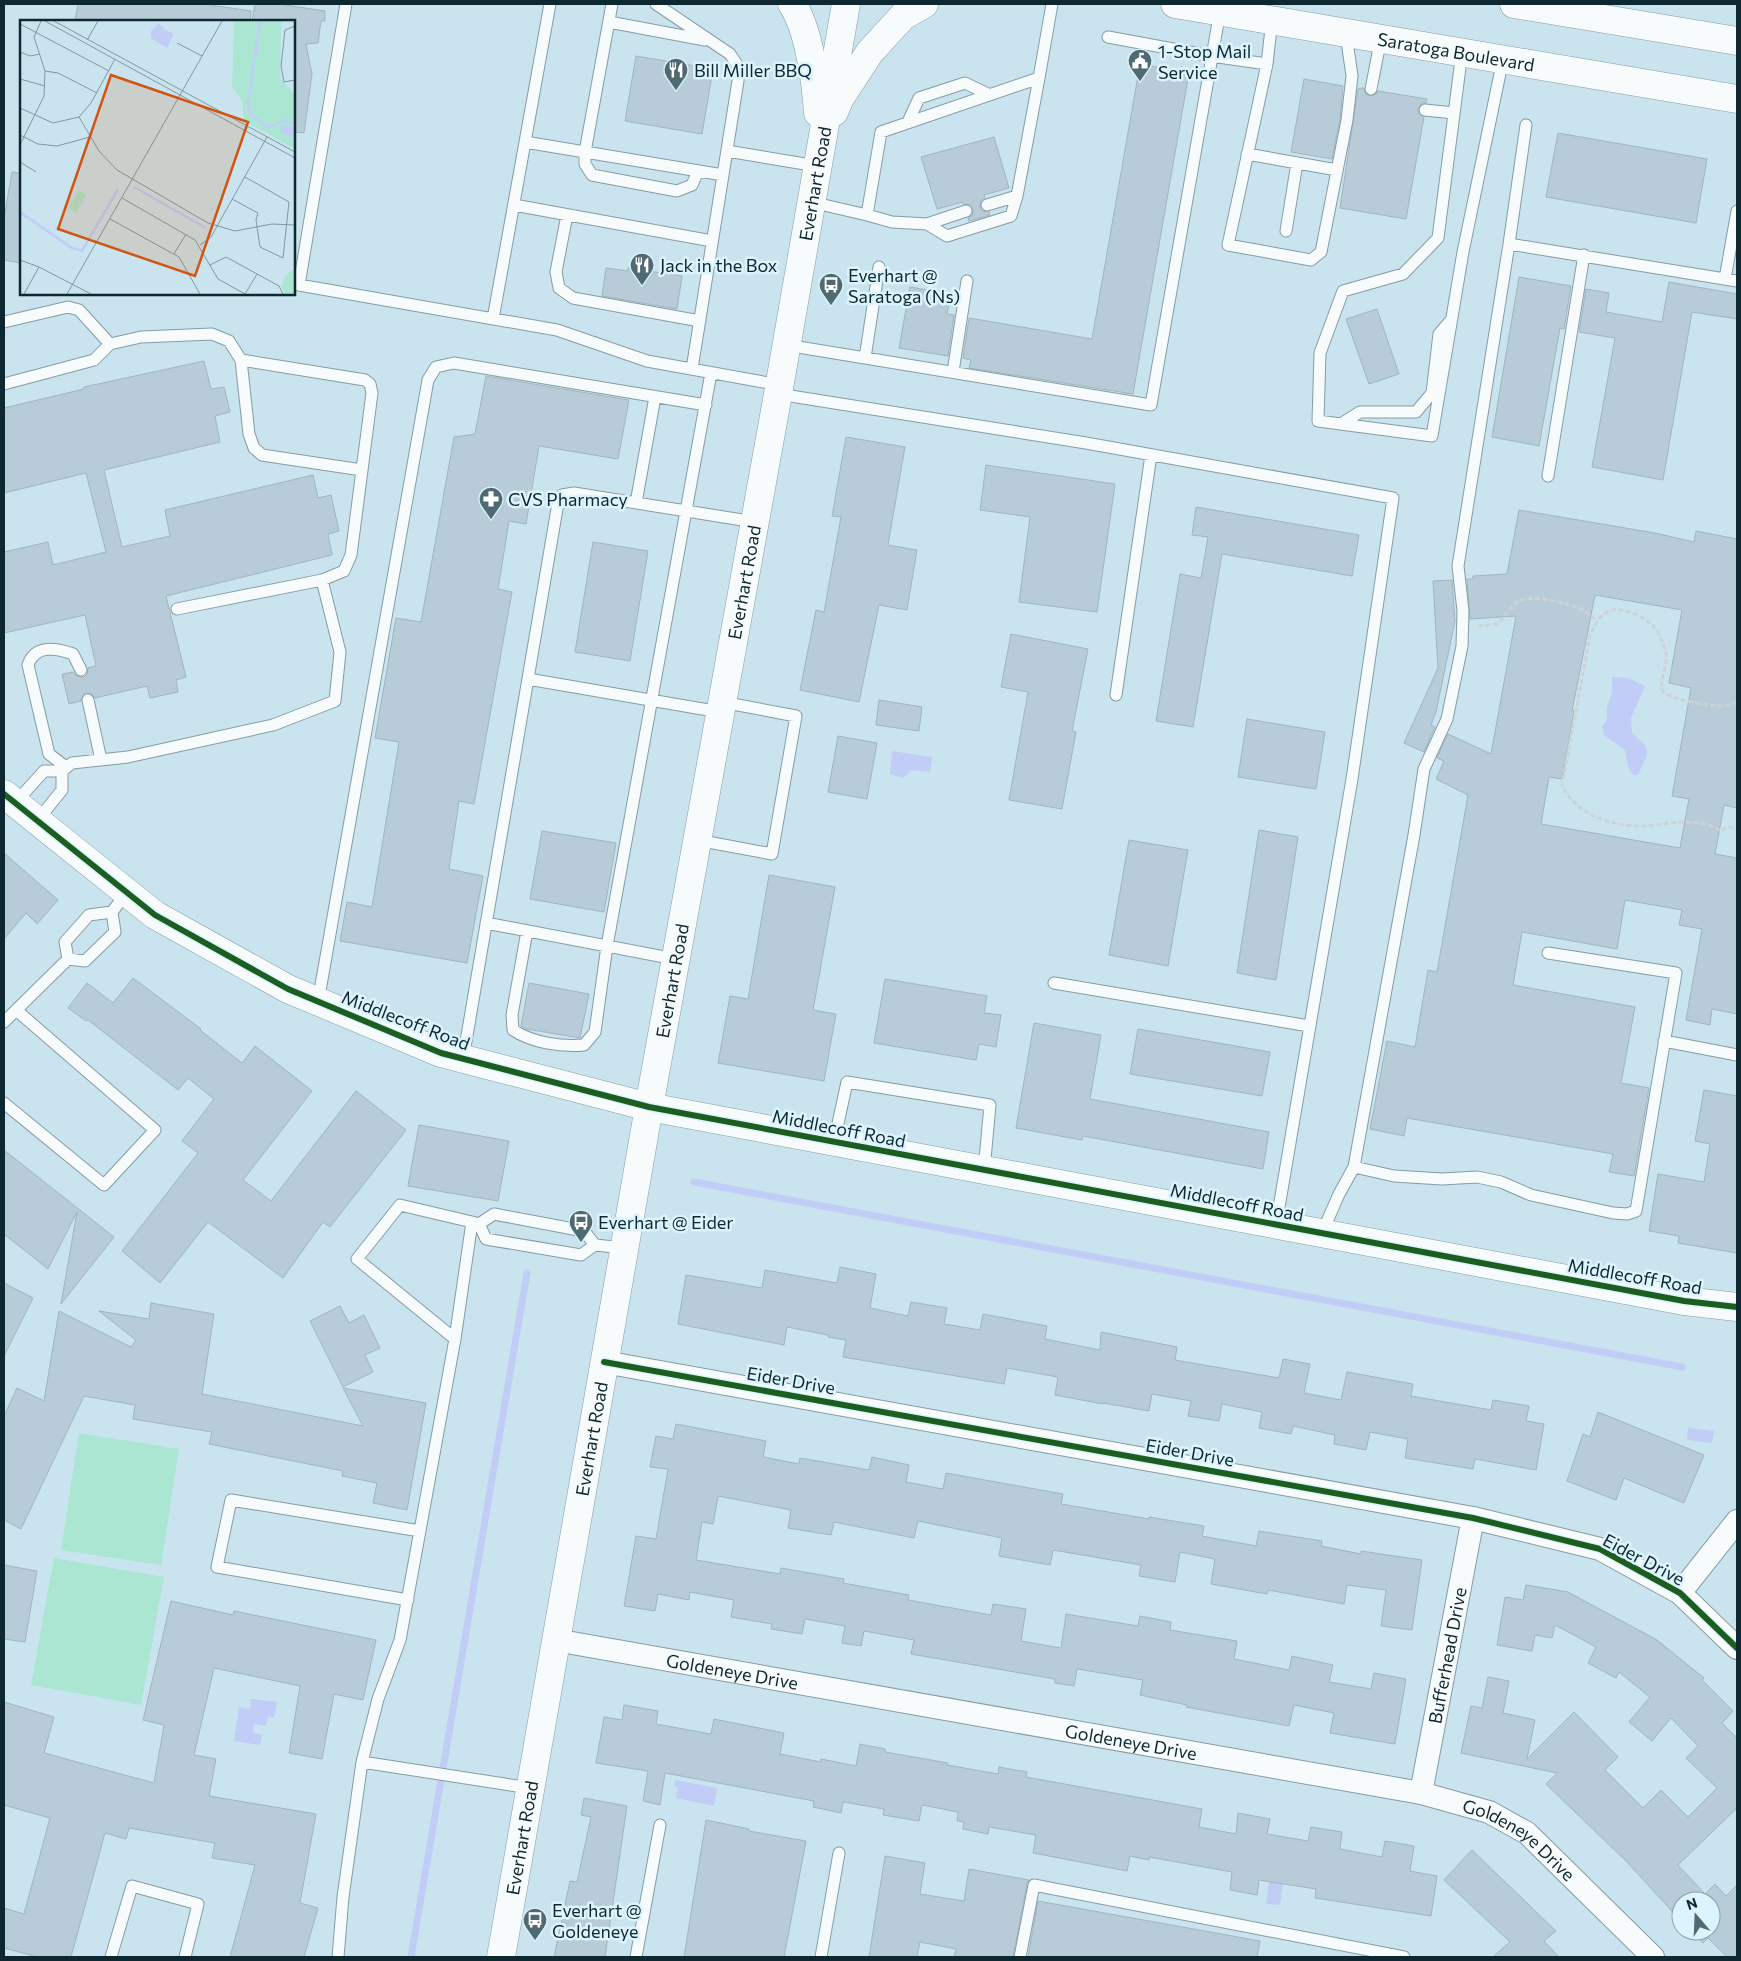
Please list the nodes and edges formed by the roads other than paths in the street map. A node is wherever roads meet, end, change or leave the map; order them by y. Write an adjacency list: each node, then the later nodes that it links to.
1 (346, 4): 57 (lane)
2 (550, 4): 31 (lane)
3 (612, 4): 13 (lane)
4 (656, 4): 17 (lane)
5 (792, 4): 35 (main road)
6 (846, 4): 35 (main road, Everhart Road)
7 (924, 4): 35 (main road)
8 (1052, 4): 23 (lane)
9 (1175, 4): 11 (main road, Saratoga Boulevard)
10 (1514, 4): 18 (main road)
11 (1220, 11): 12 (main road, Saratoga Boulevard); 20 (lane)
12 (1272, 20): 14 (main road, Saratoga Boulevard); 22 (lane)
13 (609, 22): 17 (lane); 33 (lane)
14 (1346, 32): 16 (main road, Saratoga Boulevard); 38 (lane)
15 (1108, 37): 20 (lane)
16 (1381, 38): 19 (main road, Saratoga Boulevard); 24 (lane)
17 (711, 41): 32 (lane)
18 (1737, 41)
19 (1462, 52): 21 (main road, Saratoga Boulevard); 28 (lane)
20 (1211, 56): 22 (lane); 66 (lane)
21 (1503, 59): 26 (main road, Saratoga Boulevard); 58 (lane)
22 (1267, 64): 34 (lane)
23 (1039, 78): 25 (lane); 40 (lane)
24 (1371, 89)
25 (988, 94): 29 (lane); 29 (lane)
26 (1737, 99)
27 (1425, 110): 28 (lane)
28 (1454, 113): 72 (lane)
29 (908, 122): 47 (lane)
30 (1526, 125): 51 (lane)
31 (525, 142): 33 (lane); 43 (lane)
32 (727, 151): 35 (lane); 39 (lane)
33 (585, 152): 37 (lane); 37 (lane)
34 (1247, 154): 36 (lane); 38 (lane)
35 (818, 158): 41 (main road, Everhart Road)
36 (1298, 163): 38 (lane); 49 (lane)
37 (698, 170): 39 (lane)
38 (1338, 170)
39 (723, 175): 50 (lane)
40 (1017, 196): 42 (lane); 48 (lane)
41 (811, 202): 47 (lane); 62 (main road, Everhart Road)
42 (987, 204)
43 (514, 205): 46 (lane); 57 (lane)
44 (966, 211): 48 (lane)
45 (1737, 211): 54 (lane)
46 (567, 215): 50 (lane); 59 (lane)
47 (868, 215): 48 (lane)
48 (927, 224)
49 (1286, 231)
50 (712, 241): 59 (lane)
51 (1509, 244): 52 (lane); 110 (lane)
52 (1584, 255): 54 (lane); 75 (lane)
53 (879, 268): 63 (lane)
54 (1725, 279): 56 (lane)
55 (966, 281): 66 (lane)
56 (1737, 281)
57 (493, 319): 65 (lane)
58 (1452, 320): 72 (lane); 72 (lane)
59 (700, 321): 65 (lane)
60 (4, 322): 61 (lane)
61 (110, 344): 64 (lane); 68 (lane)
62 (786, 345): 63 (lane); 69 (main road, Everhart Road)
63 (865, 358): 66 (lane)
64 (241, 360): 74 (lane); 74 (lane)
65 (692, 369): 67 (lane)
66 (953, 372)
67 (712, 373): 69 (lane); 71 (lane)
68 (4, 384)
69 (779, 389): 73 (lane); 78 (main road, Everhart Road)
70 (655, 397): 71 (lane); 76 (lane); 100 (lane)
71 (706, 405): 77 (lane)
72 (1341, 424)
73 (1151, 455): 83 (lane); 103 (lane)
74 (362, 470): 79 (lane)
75 (1548, 476)
76 (636, 503): 77 (lane); 82 (lane)
77 (687, 512): 78 (lane); 85 (lane)
78 (755, 522): 86 (main road, Everhart Road)
79 (322, 580): 80 (lane); 87 (lane)
80 (177, 609)
81 (81, 670): 88 (lane)
82 (528, 679): 85 (lane); 93 (lane)
83 (1116, 695)
84 (88, 700): 87 (lane)
85 (652, 700): 86 (lane); 95 (lane)
86 (721, 707): 91 (main road, Everhart Road); 91 (lane)
87 (101, 760): 88 (lane)
88 (64, 769): 89 (lane); 90 (lane)
89 (9, 799): 90 (main road, Middlecoff Road)
90 (37, 821): 92 (main road, Middlecoff Road)
91 (697, 840): 98 (main road, Everhart Road)
92 (119, 902): 97 (lane); 97 (lane); 100 (main road, Middlecoff Road)
93 (486, 923): 94 (lane); 106 (lane)
94 (527, 931): 95 (lane); 95 (lane)
95 (608, 946): 98 (lane)
96 (1548, 953): 104 (lane)
97 (68, 959): 101 (lane)
98 (675, 959): 108 (main road, Everhart Road)
99 (1054, 983): 103 (lane)
100 (318, 1002): 106 (main road, Middlecoff Road)
101 (16, 1010): 102 (lane); 107 (lane)
102 (4, 1022)
103 (1310, 1026): 113 (lane)
104 (1664, 1042): 105 (lane); 110 (lane)
105 (1737, 1054)
106 (463, 1059): 108 (main road, Middlecoff Road)
107 (4, 1103)
108 (648, 1107): 109 (main road, Middlecoff Road); 116 (main road, Everhart Road)
109 (834, 1142): 111 (main road, Middlecoff Road); 111 (lane)
110 (1354, 1167): 114 (lane)
111 (984, 1170): 113 (main road, Middlecoff Road)
112 (476, 1223): 115 (lane); 115 (lane); 118 (lane); 118 (lane)
113 (1276, 1225): 114 (main road, Middlecoff Road)
114 (1322, 1233): 117 (main road, Middlecoff Road)
115 (594, 1245): 116 (lane)
116 (624, 1248): 119 (main road, Everhart Road)
117 (1737, 1307)
118 (455, 1339): 122 (lane)
119 (604, 1362): 120 (street, Eider Drive); 125 (main road, Everhart Road)
120 (1473, 1518): 123 (street, Eider Drive); 129 (street, Bufferhead Drive)
121 (1737, 1521): 123 (street)
122 (420, 1531): 124 (lane); 124 (lane)
123 (1680, 1593): 126 (street, Eider Drive)
124 (408, 1600): 127 (lane)
125 (556, 1640): 128 (main road, Everhart Road); 129 (street, Goldeneye Drive)
126 (1737, 1648)
127 (362, 1762): 128 (lane); 134 (lane)
128 (530, 1788): 135 (main road, Everhart Road)
129 (1421, 1793): 140 (street, Goldeneye Drive)
130 (660, 1824): 136 (lane)
131 (839, 1852): 137 (lane)
132 (111, 1957): 133 (lane)
133 (185, 1957)
134 (338, 1957)
135 (501, 1957)
136 (636, 1957)
137 (821, 1957)
138 (1020, 1957): 139 (lane)
139 (1404, 1957)
140 (1653, 1957)

